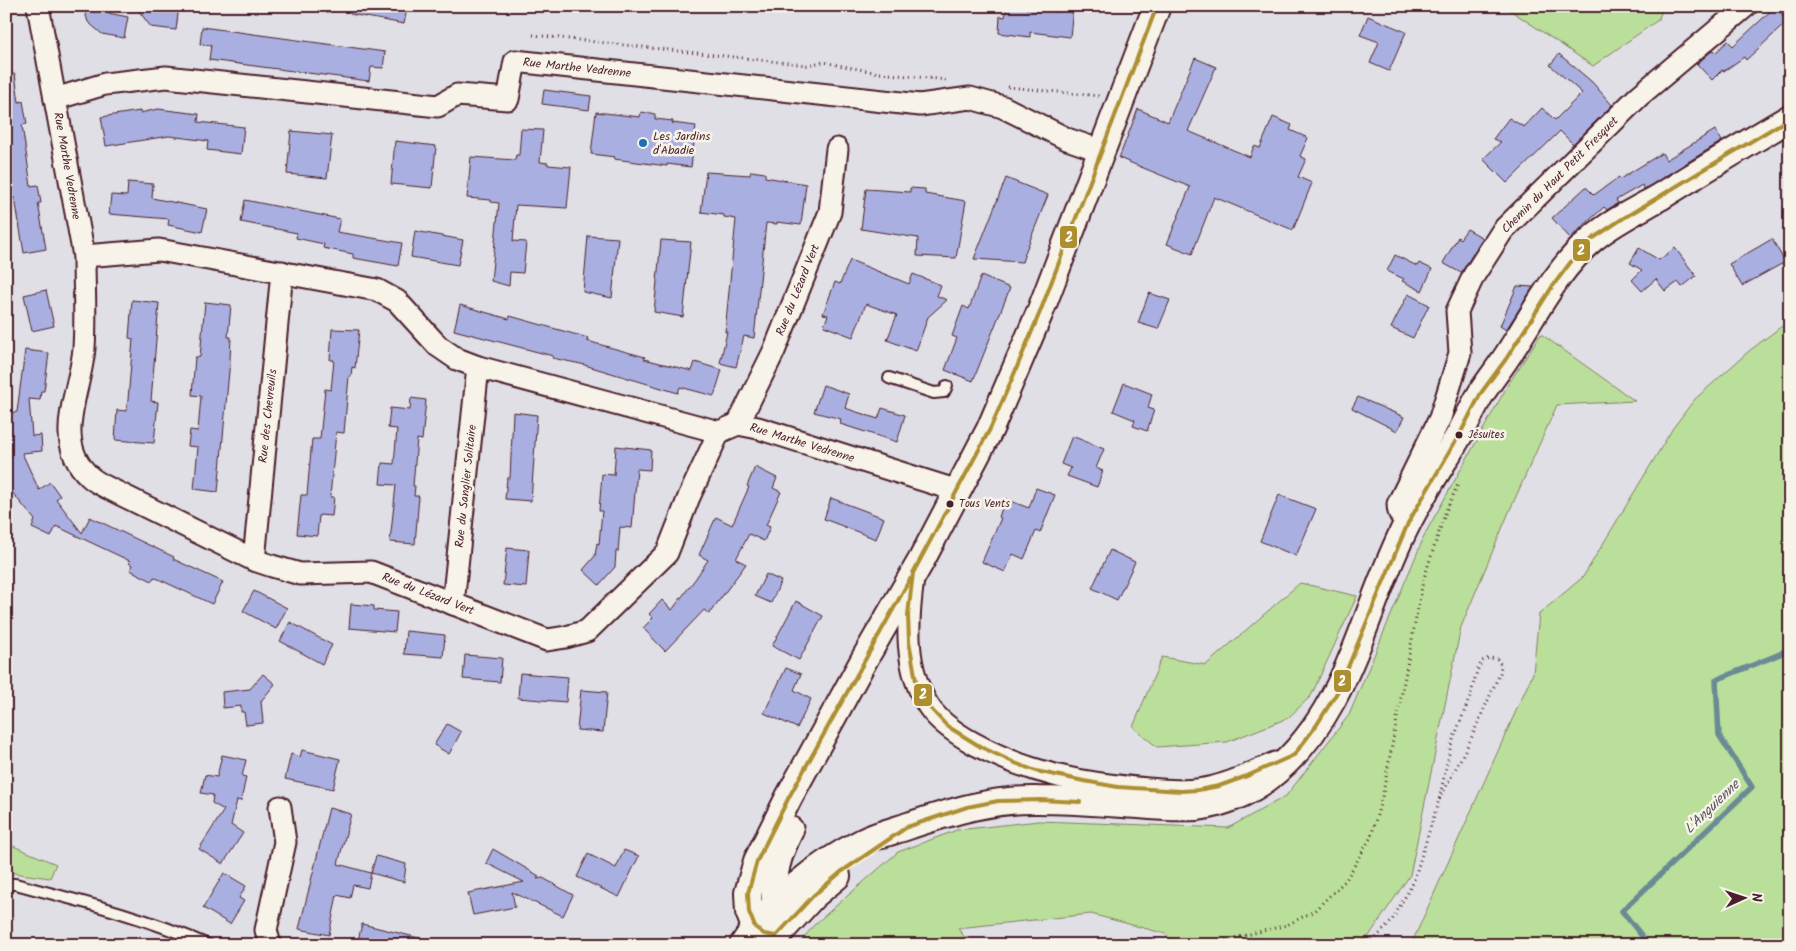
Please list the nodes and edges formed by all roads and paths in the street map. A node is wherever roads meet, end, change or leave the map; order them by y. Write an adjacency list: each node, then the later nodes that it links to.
1 (38, 6): 7 (street)
2 (1157, 6): 8 (street)
3 (1746, 6): 20 (street, Chemin du Haut Petit Fresquet)
4 (533, 35): 5 (path)
5 (947, 80)
6 (1005, 86): 8 (path)
7 (55, 99): 11 (street, Rue Marthe Vedrenne); 12 (street, Rue Marthe Vedrenne)
8 (1122, 99): 11 (street)
9 (1790, 118): 20 (street)
10 (837, 149): 17 (street, Rue du Lézard Vert)
11 (1102, 151): 19 (street)
12 (84, 256): 13 (street, Rue Marthe Vedrenne); 21 (street, Rue du Lézard Vert)
13 (282, 272): 14 (street, Rue Marthe Vedrenne); 21 (street, Rue des Chevreuils)
14 (478, 368): 17 (street, Rue Marthe Vedrenne); 23 (street, Rue du Sanglier Solitaire)
15 (889, 378): 16 (lane)
16 (947, 386)
17 (729, 428): 19 (street, Rue Marthe Vedrenne); 23 (street, Rue du Lézard Vert)
18 (1462, 475): 34 (path)
19 (958, 491): 22 (street)
20 (1408, 523): 25 (street)
21 (254, 560): 23 (street, Rue du Lézard Vert)
22 (913, 573): 24 (street); 25 (street)
23 (453, 604)
24 (865, 658): 30 (street); 31 (street)
25 (1294, 755): 28 (street)
26 (1438, 800): 26 (path); 35 (path)
27 (280, 807): 33 (street)
28 (907, 826): 30 (street); 31 (street)
29 (6, 884): 32 (lane)
30 (776, 905): 31 (street)
31 (760, 938)
32 (208, 945)
33 (270, 945)
34 (1206, 945)
35 (1369, 945)

